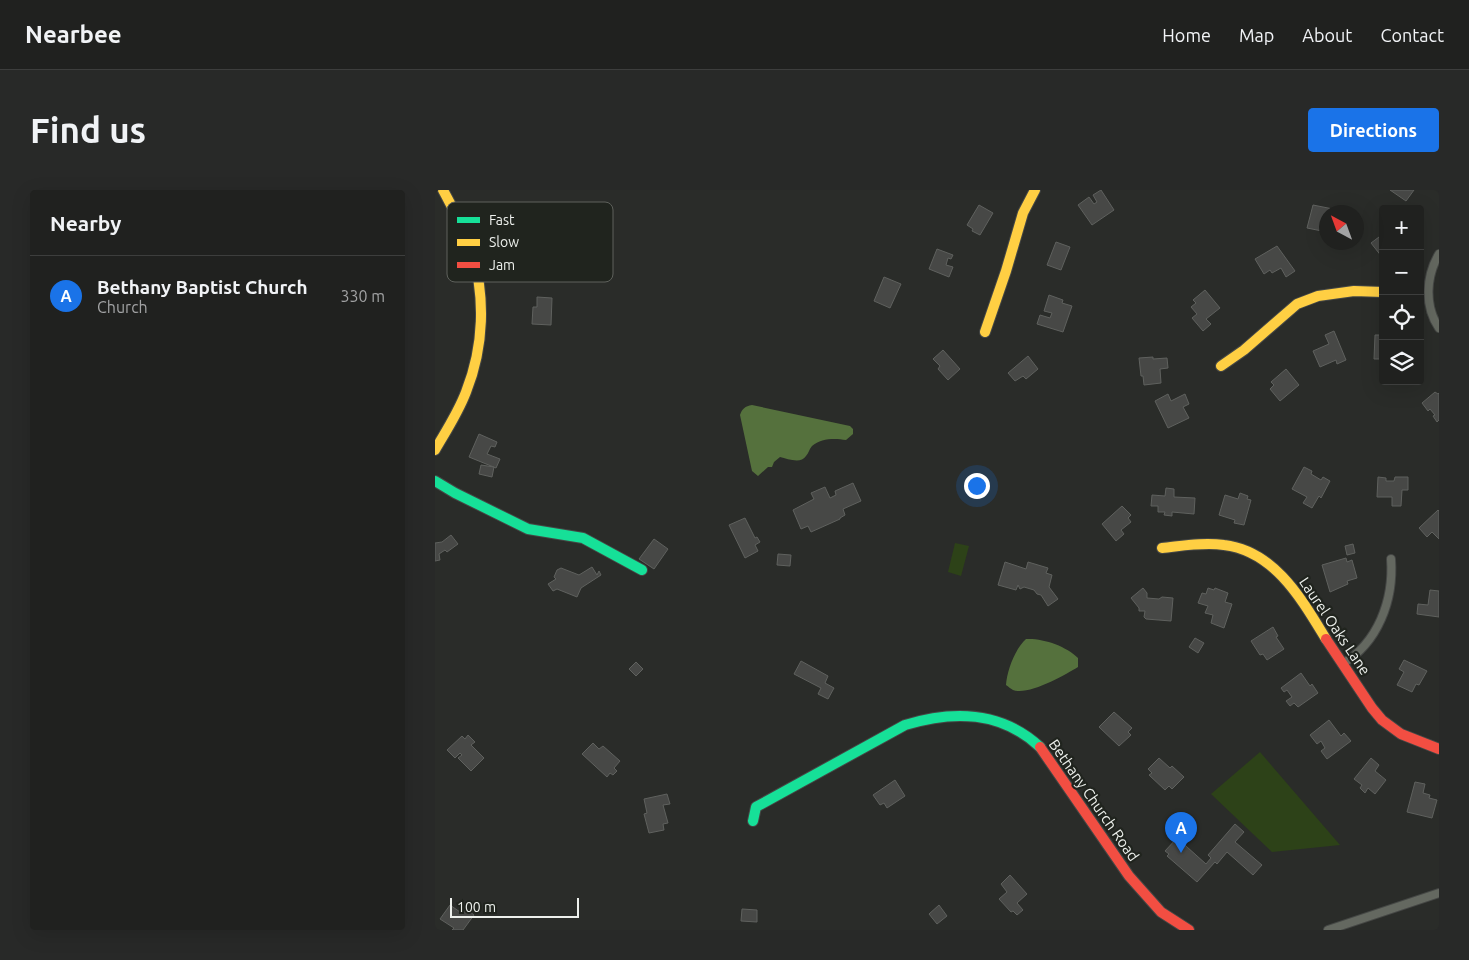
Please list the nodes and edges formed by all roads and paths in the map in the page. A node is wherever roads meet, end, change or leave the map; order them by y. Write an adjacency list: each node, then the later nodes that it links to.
1 (443, 190): 3 (street)
2 (1035, 190): 9 (street)
3 (450, 202)
4 (1439, 254): 7 (street)
5 (479, 282): 11 (street)
6 (1379, 292): 10 (street)
7 (1424, 294): 8 (street)
8 (1439, 328)
9 (985, 332)
10 (1221, 366)
11 (435, 450)
12 (435, 481): 15 (street)
13 (1163, 548): 16 (street, Laurel Oaks Lane)
14 (1391, 559): 16 (street)
15 (642, 570)
16 (1342, 664): 17 (street, Laurel Oaks Lane)
17 (1439, 749)
18 (753, 821): 20 (street, Bethany Church Road)
19 (1439, 893): 21 (street)
20 (1189, 930)
21 (1327, 930)

